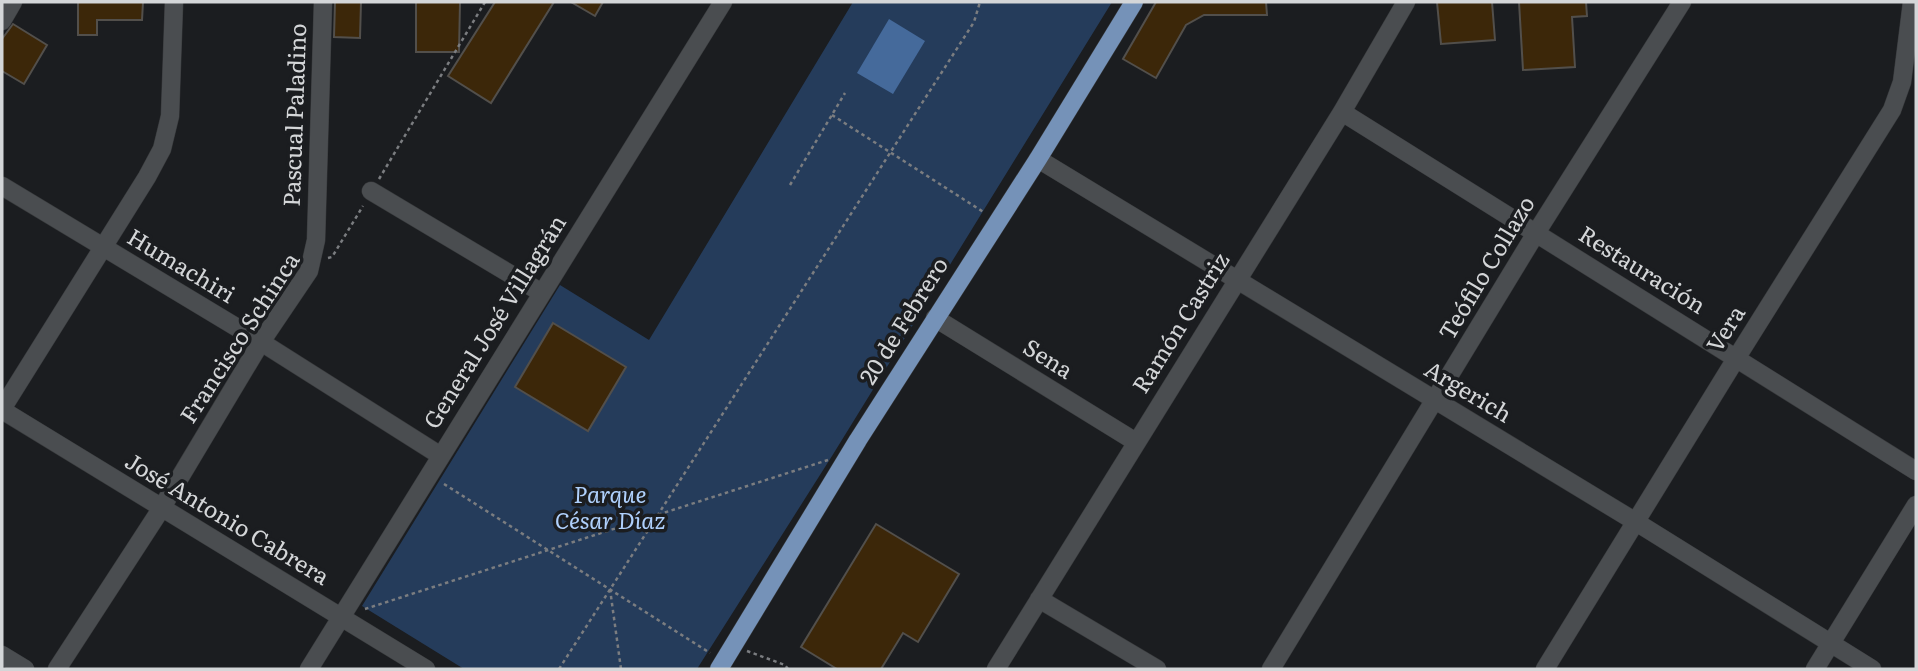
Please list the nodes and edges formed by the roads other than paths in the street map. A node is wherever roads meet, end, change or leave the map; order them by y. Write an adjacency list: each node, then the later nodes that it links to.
1 (13, 2): 9 (street)
2 (174, 2): 15 (street)
3 (323, 2): 16 (street, Pascual Paladino)
4 (723, 2): 18 (street, General José Villagrán)
5 (1134, 2): 11 (main road, 20 de Febrero)
6 (1406, 2): 10 (street, Ramón Castriz)
7 (1682, 2): 14 (street, Teófilo Collazo)
8 (1912, 2): 21 (street, Vera)
9 (2, 21)
10 (1342, 112): 14 (street, Restauración); 17 (street, Ramón Castriz)
11 (1038, 159): 17 (street, Argerich); 19 (main road, 20 de Febrero)
12 (2, 186): 15 (street, Humachiri)
13 (371, 191): 18 (street)
14 (1536, 233): 21 (street, Restauración); 22 (street, Teófilo Collazo)
15 (102, 248): 20 (street, Humachiri); 23 (street)
16 (309, 271): 20 (street, Francisco Schinca)
17 (1237, 279): 22 (street, Argerich); 24 (street, Ramón Castriz)
18 (542, 293): 25 (street, General José Villagrán)
19 (935, 318): 24 (street, Sena); 34 (main road, 20 de Febrero)
20 (261, 342): 25 (street, Humachiri); 28 (street, Francisco Schinca)
21 (1737, 357): 26 (street, Restauración); 29 (street, Vera)
22 (1436, 401): 29 (street, Argerich); 41 (street, Teófilo Collazo)
23 (2, 410): 28 (street, José Antonio Cabrera)
24 (1136, 442): 30 (street, Ramón Castriz)
25 (441, 456): 31 (street, General José Villagrán)
26 (1916, 471)
27 (1916, 505): 32 (street)
28 (161, 509): 31 (street, José Antonio Cabrera); 36 (street, Francisco Schinca)
29 (1636, 523): 32 (street, Argerich); 42 (street, Vera)
30 (1039, 599): 39 (street, Ramón Castriz); 40 (street)
31 (341, 617): 37 (street, General José Villagrán); 38 (street, José Antonio Cabrera)
32 (1831, 644): 43 (street); 44 (street, Argerich)
33 (2, 655): 35 (street)
34 (722, 665)
35 (25, 669)
36 (57, 669)
37 (309, 669)
38 (426, 669)
39 (996, 669)
40 (1157, 669)
41 (1271, 669)
42 (1545, 669)
43 (1815, 669)
44 (1872, 669)

